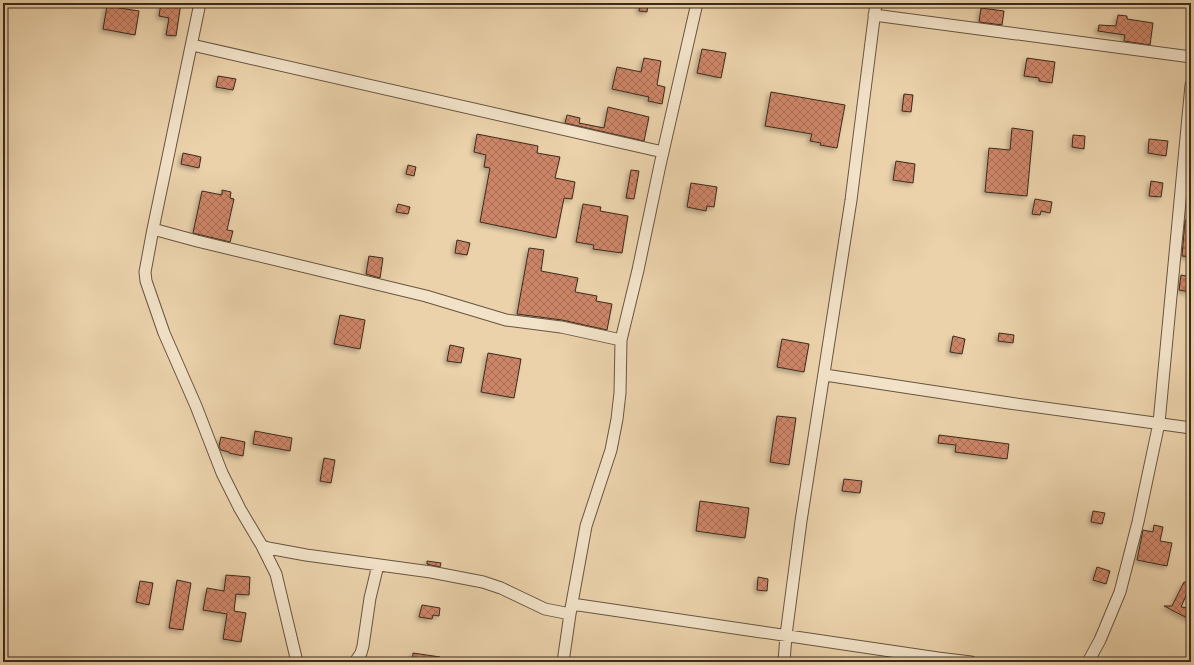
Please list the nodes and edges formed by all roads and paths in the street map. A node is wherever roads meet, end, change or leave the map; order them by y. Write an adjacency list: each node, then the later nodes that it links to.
1 (200, 3): 5 (street)
2 (697, 3): 8 (street)
3 (876, 3): 4 (street)
4 (874, 15): 6 (street); 11 (street)
5 (192, 45): 8 (street); 9 (street)
6 (1191, 57)
7 (1191, 85): 12 (street)
8 (663, 152): 10 (street)
9 (153, 229): 10 (street); 14 (street)
10 (621, 340): 16 (street)
11 (825, 375): 12 (street); 17 (street)
12 (1158, 423): 13 (street); 23 (street)
13 (1191, 428)
14 (262, 546): 15 (street); 18 (street)
15 (378, 565): 16 (street); 19 (street)
16 (571, 609): 17 (street); 20 (street)
17 (786, 635): 21 (street); 22 (street)
18 (297, 662)
19 (355, 662)
20 (563, 662)
21 (784, 662)
22 (971, 662)
23 (1088, 662)

